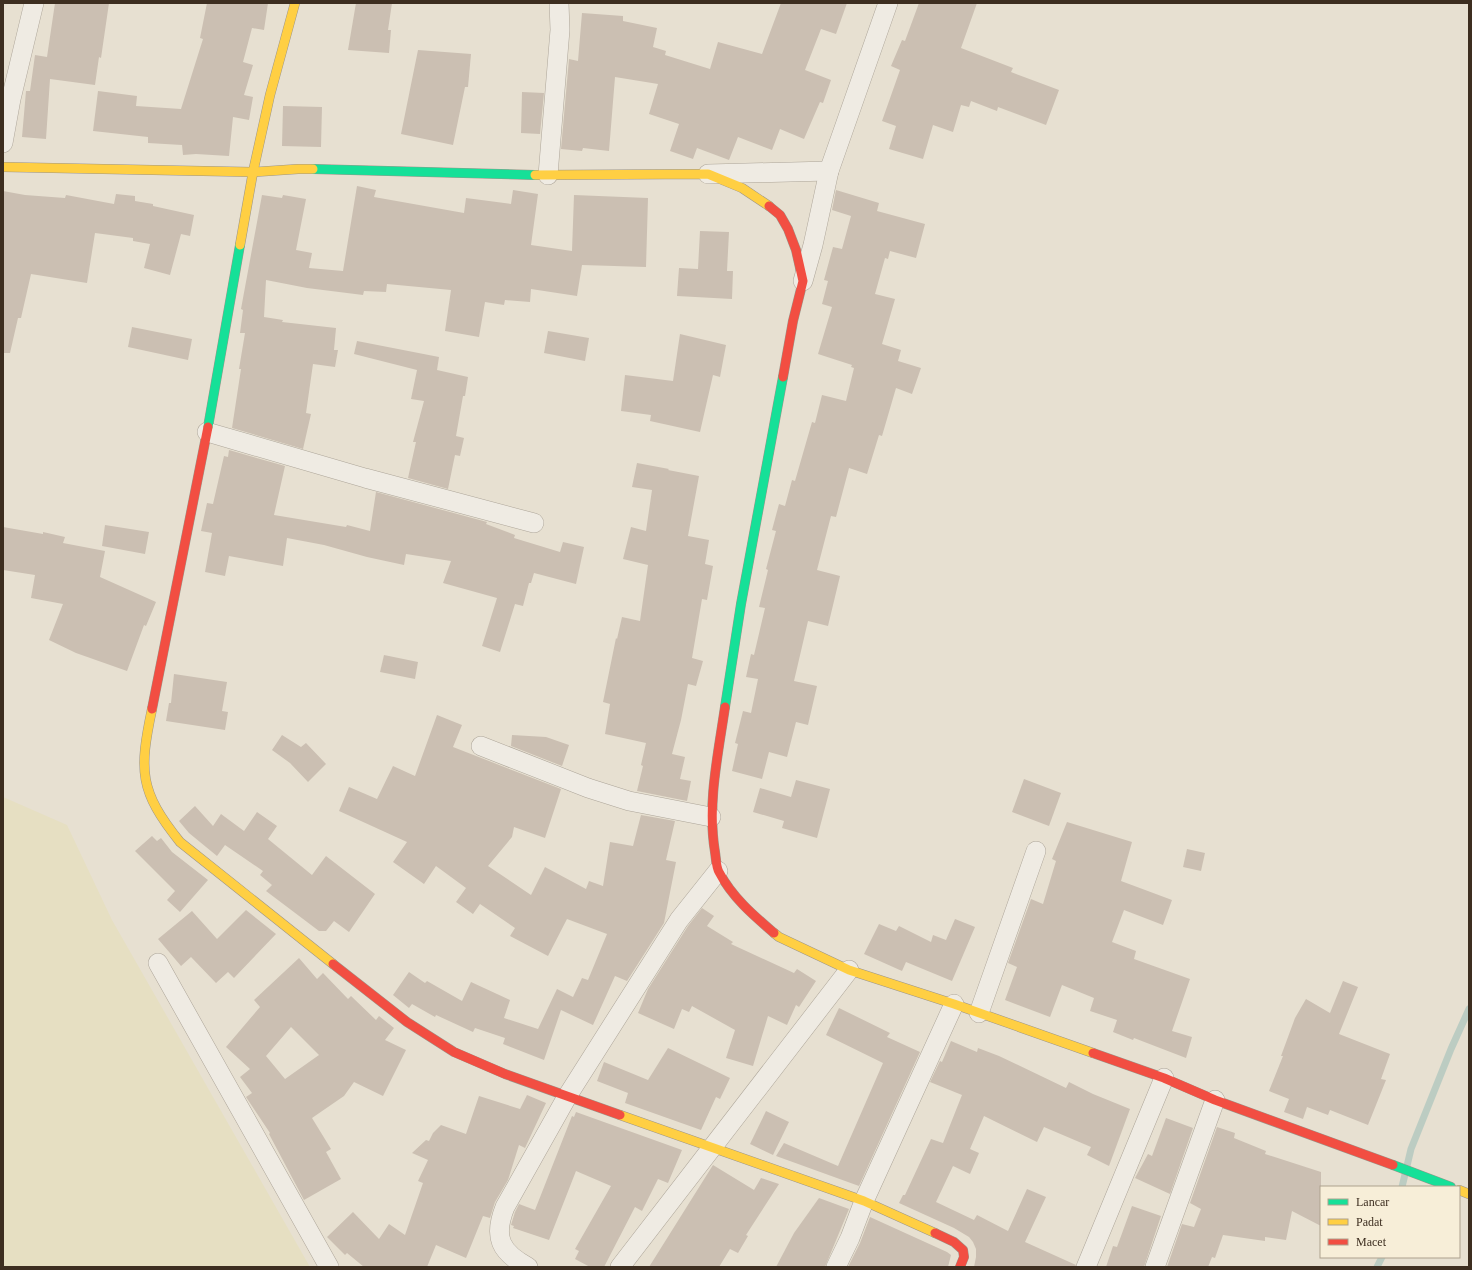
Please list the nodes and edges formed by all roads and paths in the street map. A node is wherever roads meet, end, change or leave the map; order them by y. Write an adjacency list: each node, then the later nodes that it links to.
1 (34, 3): 5 (street)
2 (295, 3): 8 (main road)
3 (559, 3): 10 (street)
4 (888, 3): 7 (street)
5 (3, 143)
6 (3, 168): 8 (main road)
7 (829, 171): 9 (street); 11 (street)
8 (253, 172): 10 (main road); 12 (main road)
9 (708, 174): 10 (main road); 11 (main road)
10 (548, 175)
11 (803, 281): 15 (main road)
12 (207, 432): 13 (street); 23 (main road)
13 (534, 524)
14 (481, 746): 15 (street)
15 (711, 817): 17 (main road)
16 (1036, 851): 21 (street)
17 (718, 871): 19 (main road); 23 (street)
18 (158, 963): 28 (street)
19 (849, 970): 20 (main road); 25 (street)
20 (954, 1004): 21 (main road); 27 (street)
21 (979, 1013): 22 (main road)
22 (1164, 1078): 24 (main road); 33 (street)
23 (568, 1095): 25 (main road); 29 (street)
24 (1215, 1100): 26 (main road); 34 (street)
25 (712, 1146): 27 (main road); 30 (street)
26 (1449, 1186)
27 (864, 1201): 31 (street); 32 (main road)
28 (330, 1267)
29 (528, 1267)
30 (620, 1267)
31 (836, 1267)
32 (960, 1267)
33 (1086, 1267)
34 (1155, 1267)

